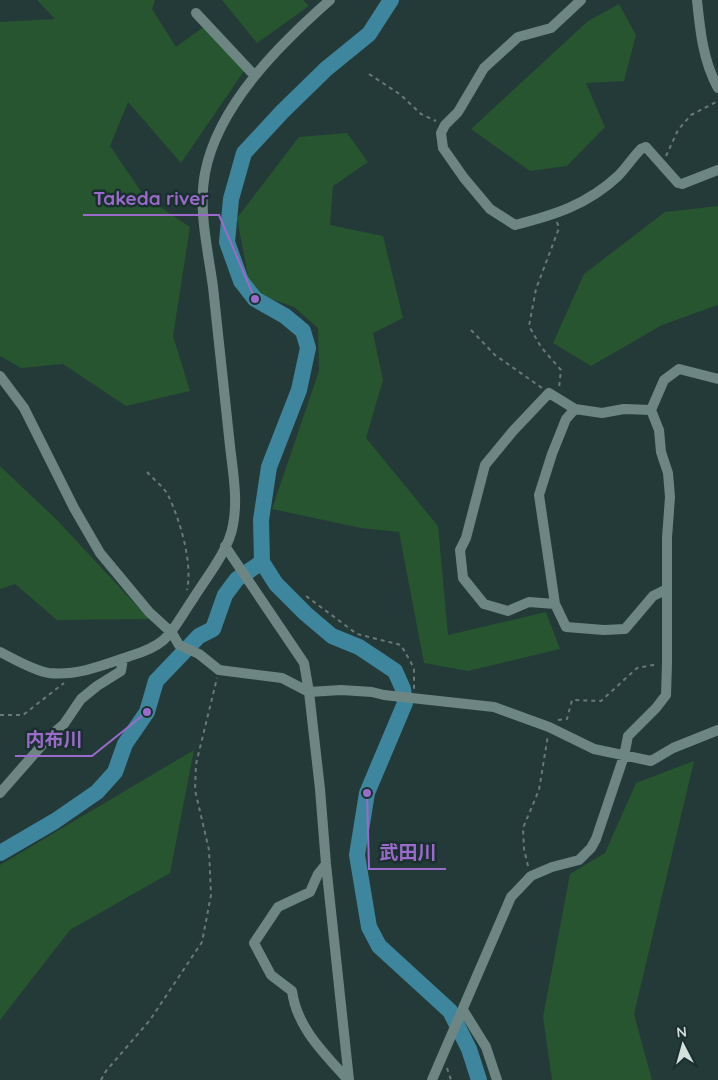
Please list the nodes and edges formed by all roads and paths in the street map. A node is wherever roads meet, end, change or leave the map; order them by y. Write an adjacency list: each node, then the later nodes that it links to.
1 (330, 0): 6 (street)
2 (581, 0): 9 (street)
3 (697, 0): 7 (street)
4 (196, 13): 6 (street)
5 (369, 74): 9 (path)
6 (254, 76): 20 (street)
7 (718, 88)
8 (718, 101): 10 (path)
9 (444, 125): 12 (street)
10 (662, 165): 11 (street); 12 (street)
11 (718, 170)
12 (554, 214): 16 (path)
13 (471, 330): 16 (path)
14 (0, 376): 25 (street)
15 (718, 379): 18 (street)
16 (553, 395): 17 (street); 24 (street)
17 (574, 409): 18 (street); 24 (street)
18 (651, 410): 21 (street)
19 (147, 472): 22 (path)
20 (228, 550): 25 (street); 31 (street)
21 (667, 588): 24 (street); 28 (street)
22 (186, 596)
23 (306, 596): 32 (path)
24 (555, 604)
25 (172, 632): 27 (street); 29 (street)
26 (0, 652): 30 (street)
27 (123, 659): 30 (street); 37 (street)
28 (667, 663): 34 (path); 36 (street)
29 (219, 670): 31 (street); 41 (path)
30 (76, 673): 33 (path)
31 (309, 692): 32 (street); 38 (street)
32 (414, 698): 34 (street)
33 (0, 715)
34 (549, 727): 36 (street); 39 (path)
35 (718, 730): 36 (street)
36 (624, 756): 39 (street)
37 (0, 792)
38 (326, 864): 42 (street); 42 (street)
39 (531, 876): 40 (street)
40 (461, 1014): 43 (street); 44 (street)
41 (101, 1080)
42 (349, 1080)
43 (432, 1080)
44 (497, 1080)

